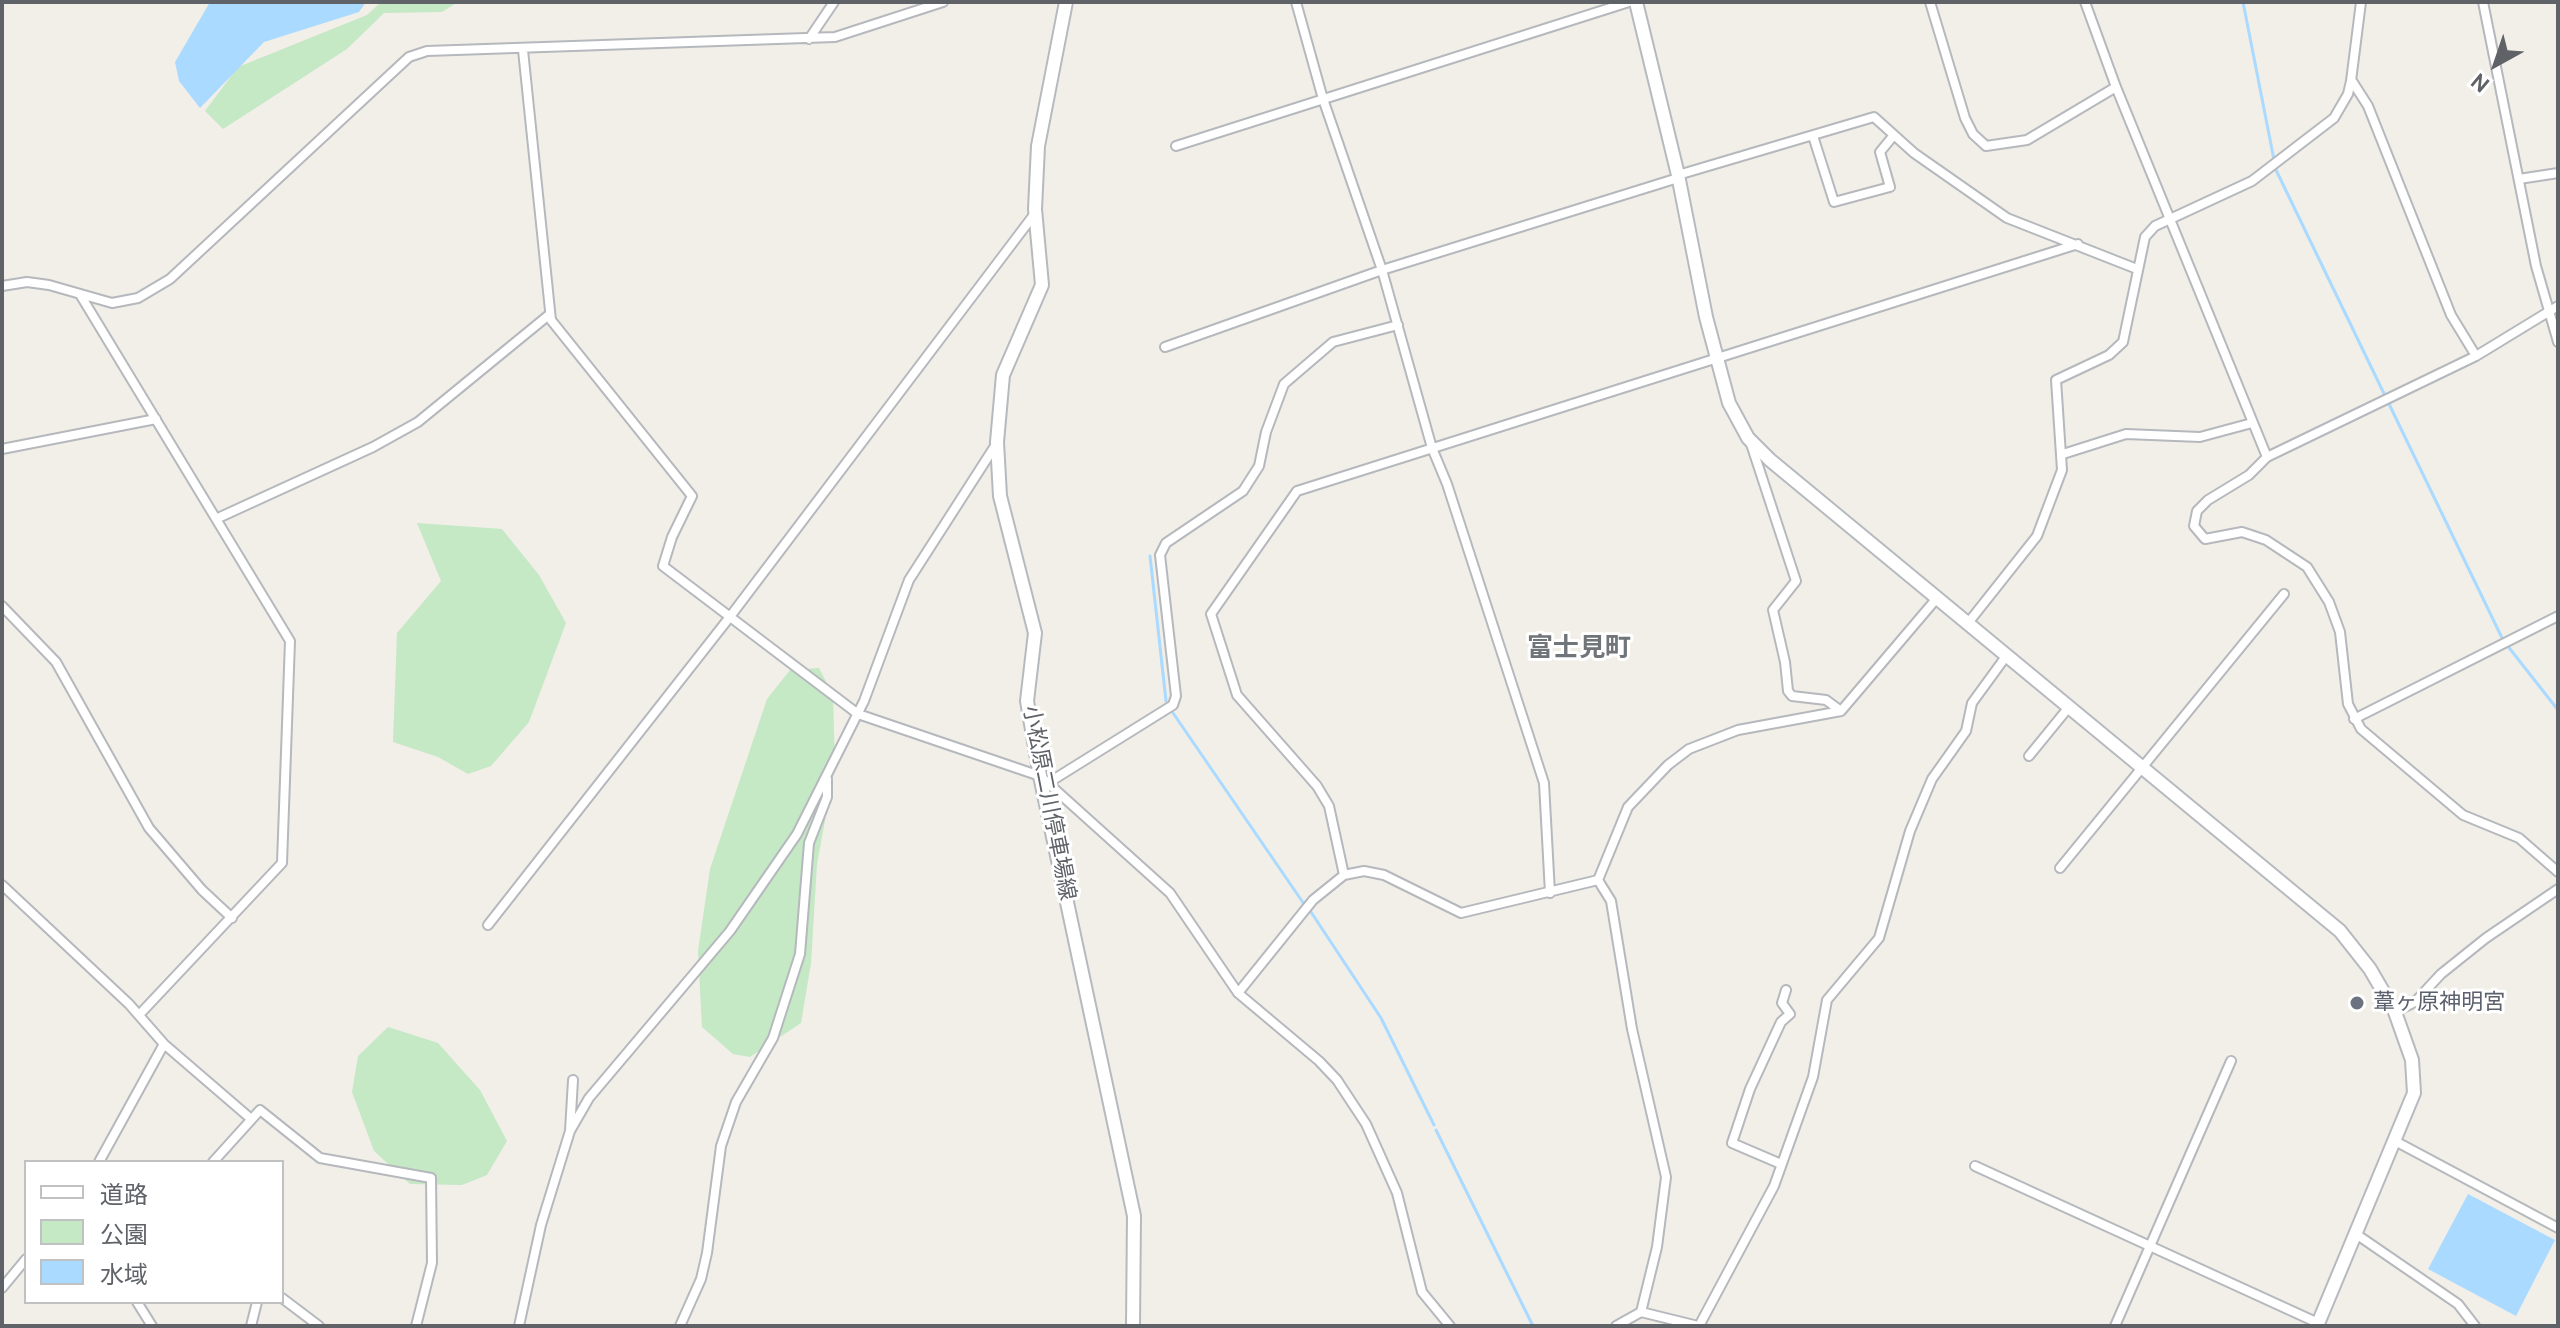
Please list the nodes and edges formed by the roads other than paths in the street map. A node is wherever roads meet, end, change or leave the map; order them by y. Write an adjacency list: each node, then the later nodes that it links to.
1 (834, 2): 12 (street)
2 (943, 2): 12 (street)
3 (1066, 2): 23 (street, 小松原二川停車場線)
4 (1296, 2): 16 (street)
5 (1629, 2): 11 (street)
6 (1636, 2): 21 (street)
7 (1930, 2): 15 (street)
8 (2085, 2): 15 (street)
9 (2361, 2): 14 (street)
10 (2483, 2): 22 (street)
11 (1604, 5): 16 (street)
12 (809, 39): 13 (street)
13 (523, 50): 29 (street); 32 (street)
14 (2351, 81): 24 (street); 36 (street)
15 (2116, 87): 24 (street)
16 (1323, 99): 19 (street); 27 (street)
17 (1894, 135): 18 (street); 18 (street); 25 (street)
18 (1813, 136): 21 (street)
19 (1176, 146)
20 (2558, 173): 22 (street)
21 (1678, 176): 27 (street); 37 (street)
22 (2519, 179): 31 (street)
23 (1035, 209): 41 (street, 小松原二川停車場線); 51 (street)
24 (2170, 219): 26 (street); 39 (street)
25 (2078, 244): 26 (street); 37 (street)
26 (2137, 269): 44 (street)
27 (1382, 270): 33 (street); 35 (street)
28 (2, 286): 29 (street)
29 (81, 296): 38 (street)
30 (2558, 306): 31 (street)
31 (2549, 312): 34 (street); 36 (street)
32 (550, 314): 46 (street); 51 (street)
33 (1398, 325): 42 (street); 61 (street)
34 (2558, 342)
35 (1165, 347)
36 (2476, 356): 45 (street)
37 (1717, 358): 40 (street); 42 (street)
38 (156, 419): 43 (street); 46 (street)
39 (2252, 423): 44 (street); 45 (street)
40 (1748, 438): 48 (street); 55 (street)
41 (997, 442): 56 (street); 61 (street, 小松原二川停車場線)
42 (1432, 448): 64 (street); 68 (street)
43 (2, 449)
44 (2063, 454): 52 (street)
45 (2267, 457): 57 (street)
46 (218, 518): 69 (street)
47 (2284, 594): 59 (street)
48 (1937, 598): 52 (street); 55 (street)
49 (2, 606): 69 (street)
50 (2558, 616): 57 (street)
51 (729, 618): 56 (street); 70 (street)
52 (1968, 623): 53 (street)
53 (2007, 655): 54 (street); 83 (street)
54 (2069, 707): 58 (street); 59 (street)
55 (1841, 711): 65 (street)
56 (858, 714): 60 (street); 61 (street)
57 (2354, 719): 63 (street)
58 (2029, 756)
59 (2143, 767): 62 (street); 73 (street)
60 (827, 775): 79 (street); 100 (street)
61 (1044, 779): 72 (street); 101 (street, 小松原二川停車場線)
62 (2060, 868)
63 (2558, 872)
64 (1344, 875): 68 (street); 72 (street)
65 (1598, 880): 68 (street); 93 (street)
66 (2, 885): 74 (street)
67 (2558, 889): 73 (street)
68 (1550, 893)
69 (232, 918): 74 (street)
70 (488, 925)
71 (1786, 990): 83 (street)
72 (1238, 993): 102 (street)
73 (2395, 1012): 80 (street)
74 (139, 1015): 75 (street)
75 (164, 1044): 78 (street); 81 (street)
76 (2231, 1061): 87 (street)
77 (573, 1080): 79 (street)
78 (250, 1118): 82 (street); 98 (street)
79 (570, 1131): 99 (street)
80 (2395, 1141): 85 (street); 86 (street)
81 (100, 1160)
82 (215, 1160)
83 (1781, 1164): 104 (street)
84 (1975, 1166): 87 (street)
85 (2558, 1228)
86 (2356, 1234): 94 (street); 106 (street)
87 (2151, 1249): 94 (street); 105 (street)
88 (24, 1261): 89 (street)
89 (2, 1288)
90 (284, 1300): 97 (street)
91 (138, 1304): 95 (street)
92 (256, 1304): 96 (street)
93 (1641, 1312): 103 (street); 104 (street)
94 (2318, 1325)
95 (152, 1326)
96 (251, 1326)
97 (319, 1326)
98 (416, 1326)
99 (519, 1326)
100 (680, 1326)
101 (1133, 1326)
102 (1450, 1326)
103 (1616, 1326)
104 (1698, 1326)
105 (2115, 1326)
106 (2475, 1326)

